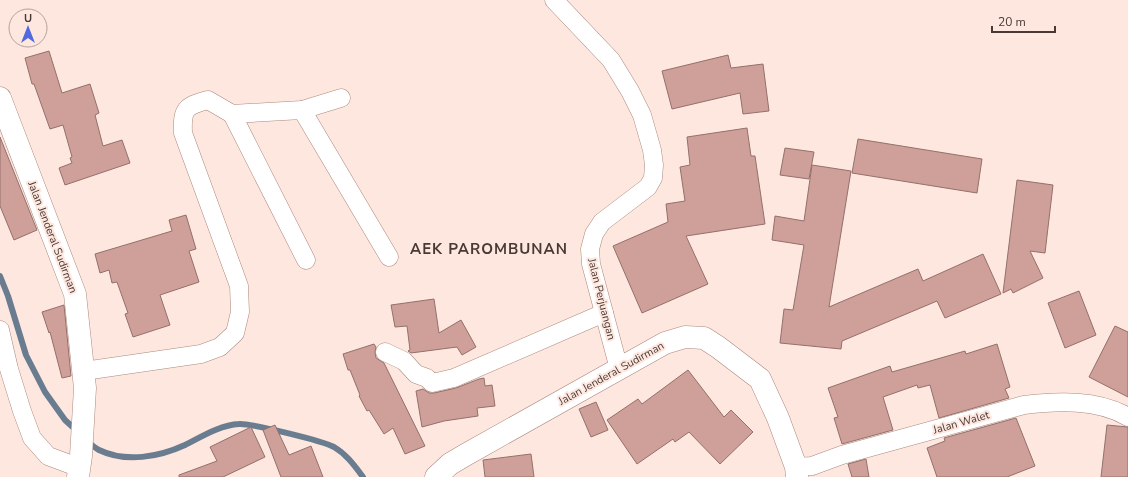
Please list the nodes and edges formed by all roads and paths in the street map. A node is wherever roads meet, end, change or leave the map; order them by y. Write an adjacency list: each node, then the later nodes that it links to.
1 (554, 0): 8 (street, Jalan Perjuangan)
2 (0, 98): 12 (main road, Jalan Jenderal Sudirman)
3 (340, 98): 4 (street)
4 (302, 110): 5 (street); 6 (street)
5 (232, 114): 7 (street); 12 (street)
6 (389, 256)
7 (306, 260)
8 (604, 313): 10 (street); 11 (street, Jalan Perjuangan)
9 (0, 330): 14 (street)
10 (386, 352)
11 (619, 369): 15 (main road, Jalan Jenderal Sudirman); 16 (main road, Jalan Jenderal Sudirman)
12 (84, 379): 14 (main road, Jalan Jenderal Sudirman)
13 (1128, 417): 15 (street, Jalan Walet)
14 (80, 467)
15 (796, 472)
16 (436, 477)

